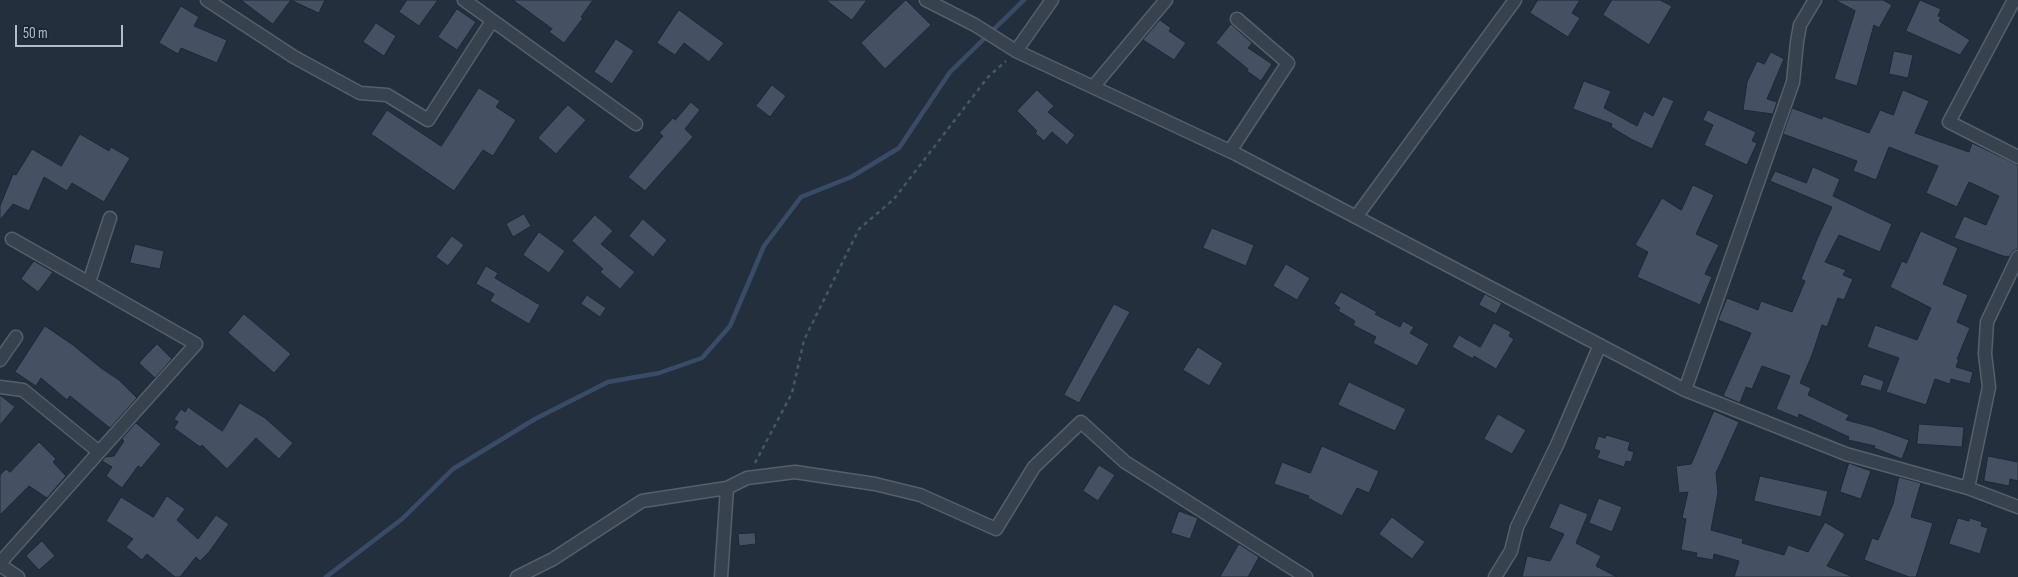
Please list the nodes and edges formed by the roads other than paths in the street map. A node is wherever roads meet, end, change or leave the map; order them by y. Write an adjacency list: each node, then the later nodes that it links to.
1 (207, 0): 10 (street)
2 (464, 0): 10 (street)
3 (926, 0): 11 (street)
4 (1052, 0): 11 (street)
5 (1166, 0): 12 (street)
6 (1515, 0): 16 (street)
7 (1815, 0): 25 (street)
8 (2014, 0): 15 (street)
9 (1237, 19): 14 (street)
10 (492, 21): 13 (street)
11 (1016, 51): 12 (street)
12 (1093, 87): 14 (street)
13 (636, 124)
14 (1230, 152): 16 (street)
15 (2018, 157)
16 (1356, 217): 22 (street)
17 (110, 218): 20 (street)
18 (12, 239): 20 (street)
19 (2018, 257): 28 (street)
20 (89, 282): 26 (street)
21 (16, 337): 23 (street)
22 (1600, 345): 25 (street); 35 (street)
23 (0, 360)
24 (0, 387): 26 (street)
25 (1685, 390): 28 (street)
26 (99, 452): 30 (street)
27 (727, 488): 32 (street); 33 (street); 34 (street)
28 (1968, 488): 29 (street)
29 (2018, 507)
30 (0, 564): 31 (street)
31 (18, 577)
32 (517, 577)
33 (721, 577)
34 (1306, 577)
35 (1495, 577)

